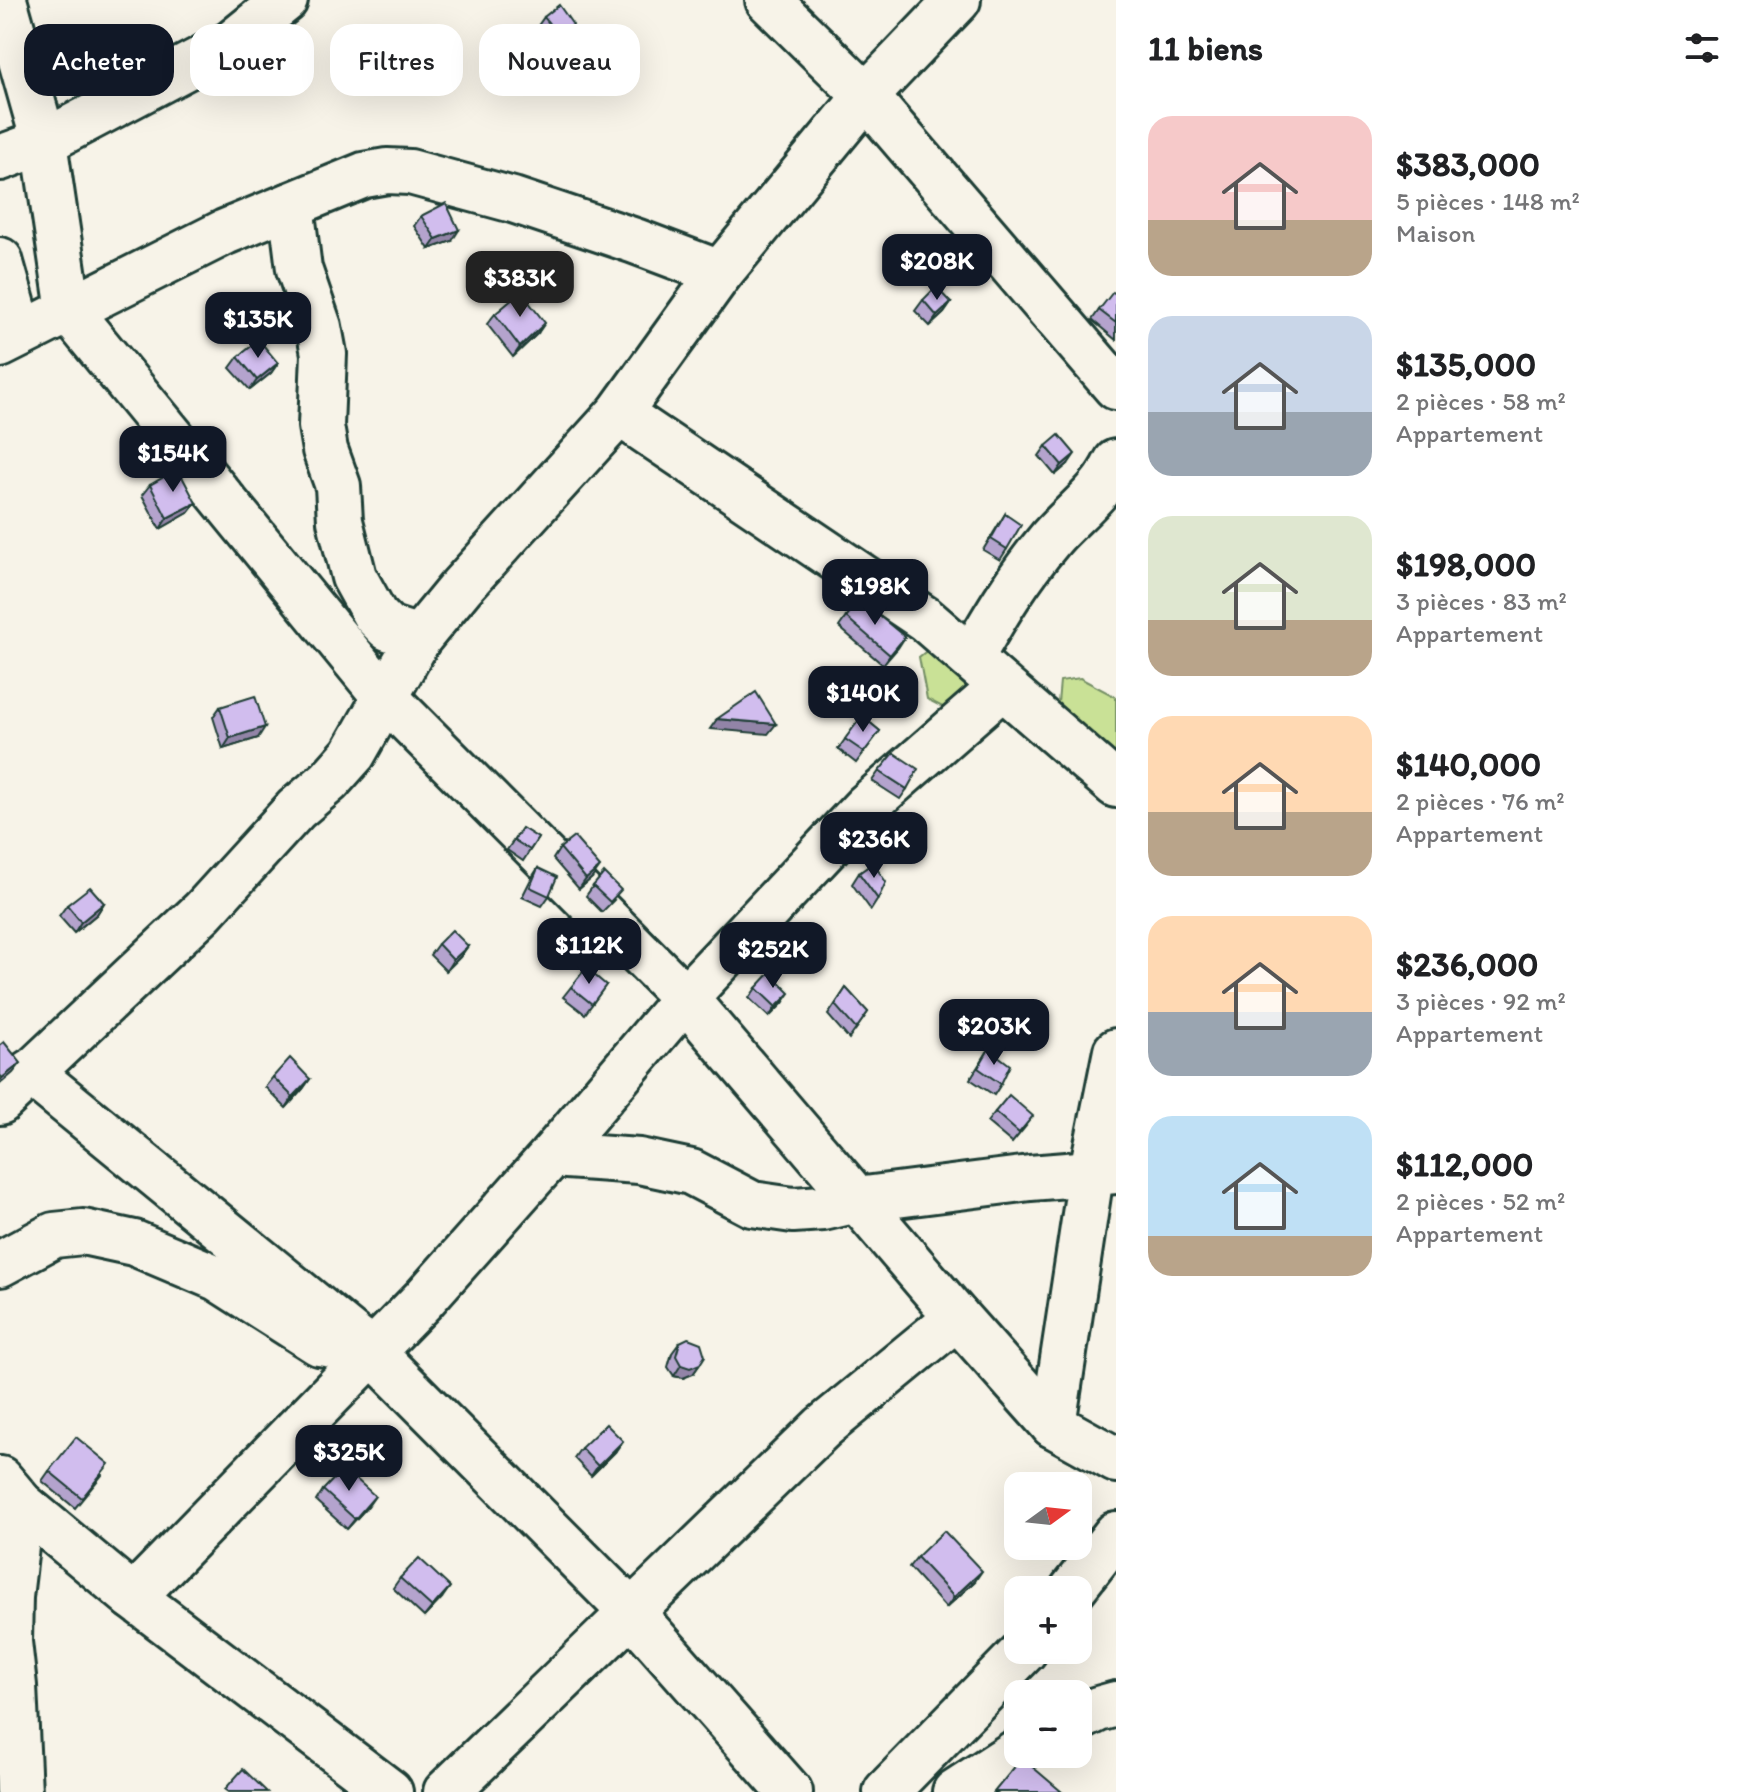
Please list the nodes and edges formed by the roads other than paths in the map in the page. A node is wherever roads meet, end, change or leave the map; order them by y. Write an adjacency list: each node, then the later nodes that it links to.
1 (4, 0): 6 (street)
2 (285, 0): 6 (street)
3 (768, 0): 5 (street)
4 (958, 0): 5 (street)
5 (866, 96): 10 (street); 13 (street)
6 (44, 142): 7 (street); 11 (street)
7 (0, 158)
8 (291, 205): 10 (street); 11 (street); 16 (street)
9 (0, 260): 12 (street)
10 (720, 273): 14 (street)
11 (69, 311): 12 (street); 18 (street)
12 (10, 339)
13 (1116, 387)
14 (619, 413): 16 (street); 17 (street)
15 (1116, 462): 17 (street)
16 (419, 638): 18 (street)
17 (987, 673): 19 (street); 20 (street)
18 (385, 697): 20 (street); 22 (street)
19 (1116, 785)
20 (685, 998): 23 (street); 25 (street)
21 (1116, 1051): 24 (street)
22 (15, 1087): 28 (street)
23 (552, 1155): 25 (street); 28 (street)
24 (1104, 1173): 25 (street); 29 (street)
25 (857, 1200): 27 (street)
26 (0, 1264): 28 (street)
27 (957, 1317): 29 (street); 35 (street)
28 (364, 1346): 34 (street); 35 (street)
29 (1053, 1425): 30 (street)
30 (1116, 1460)
31 (11, 1491): 34 (street); 40 (street)
32 (1116, 1534): 33 (street)
33 (1083, 1576)
34 (133, 1597): 41 (street)
35 (632, 1613): 42 (street); 43 (street)
36 (1011, 1664): 44 (street)
37 (1116, 1704): 38 (street)
38 (1092, 1712)
39 (1004, 1760): 45 (street)
40 (19, 1792)
41 (390, 1792)
42 (446, 1792)
43 (790, 1792)
44 (886, 1792)
45 (955, 1792)

